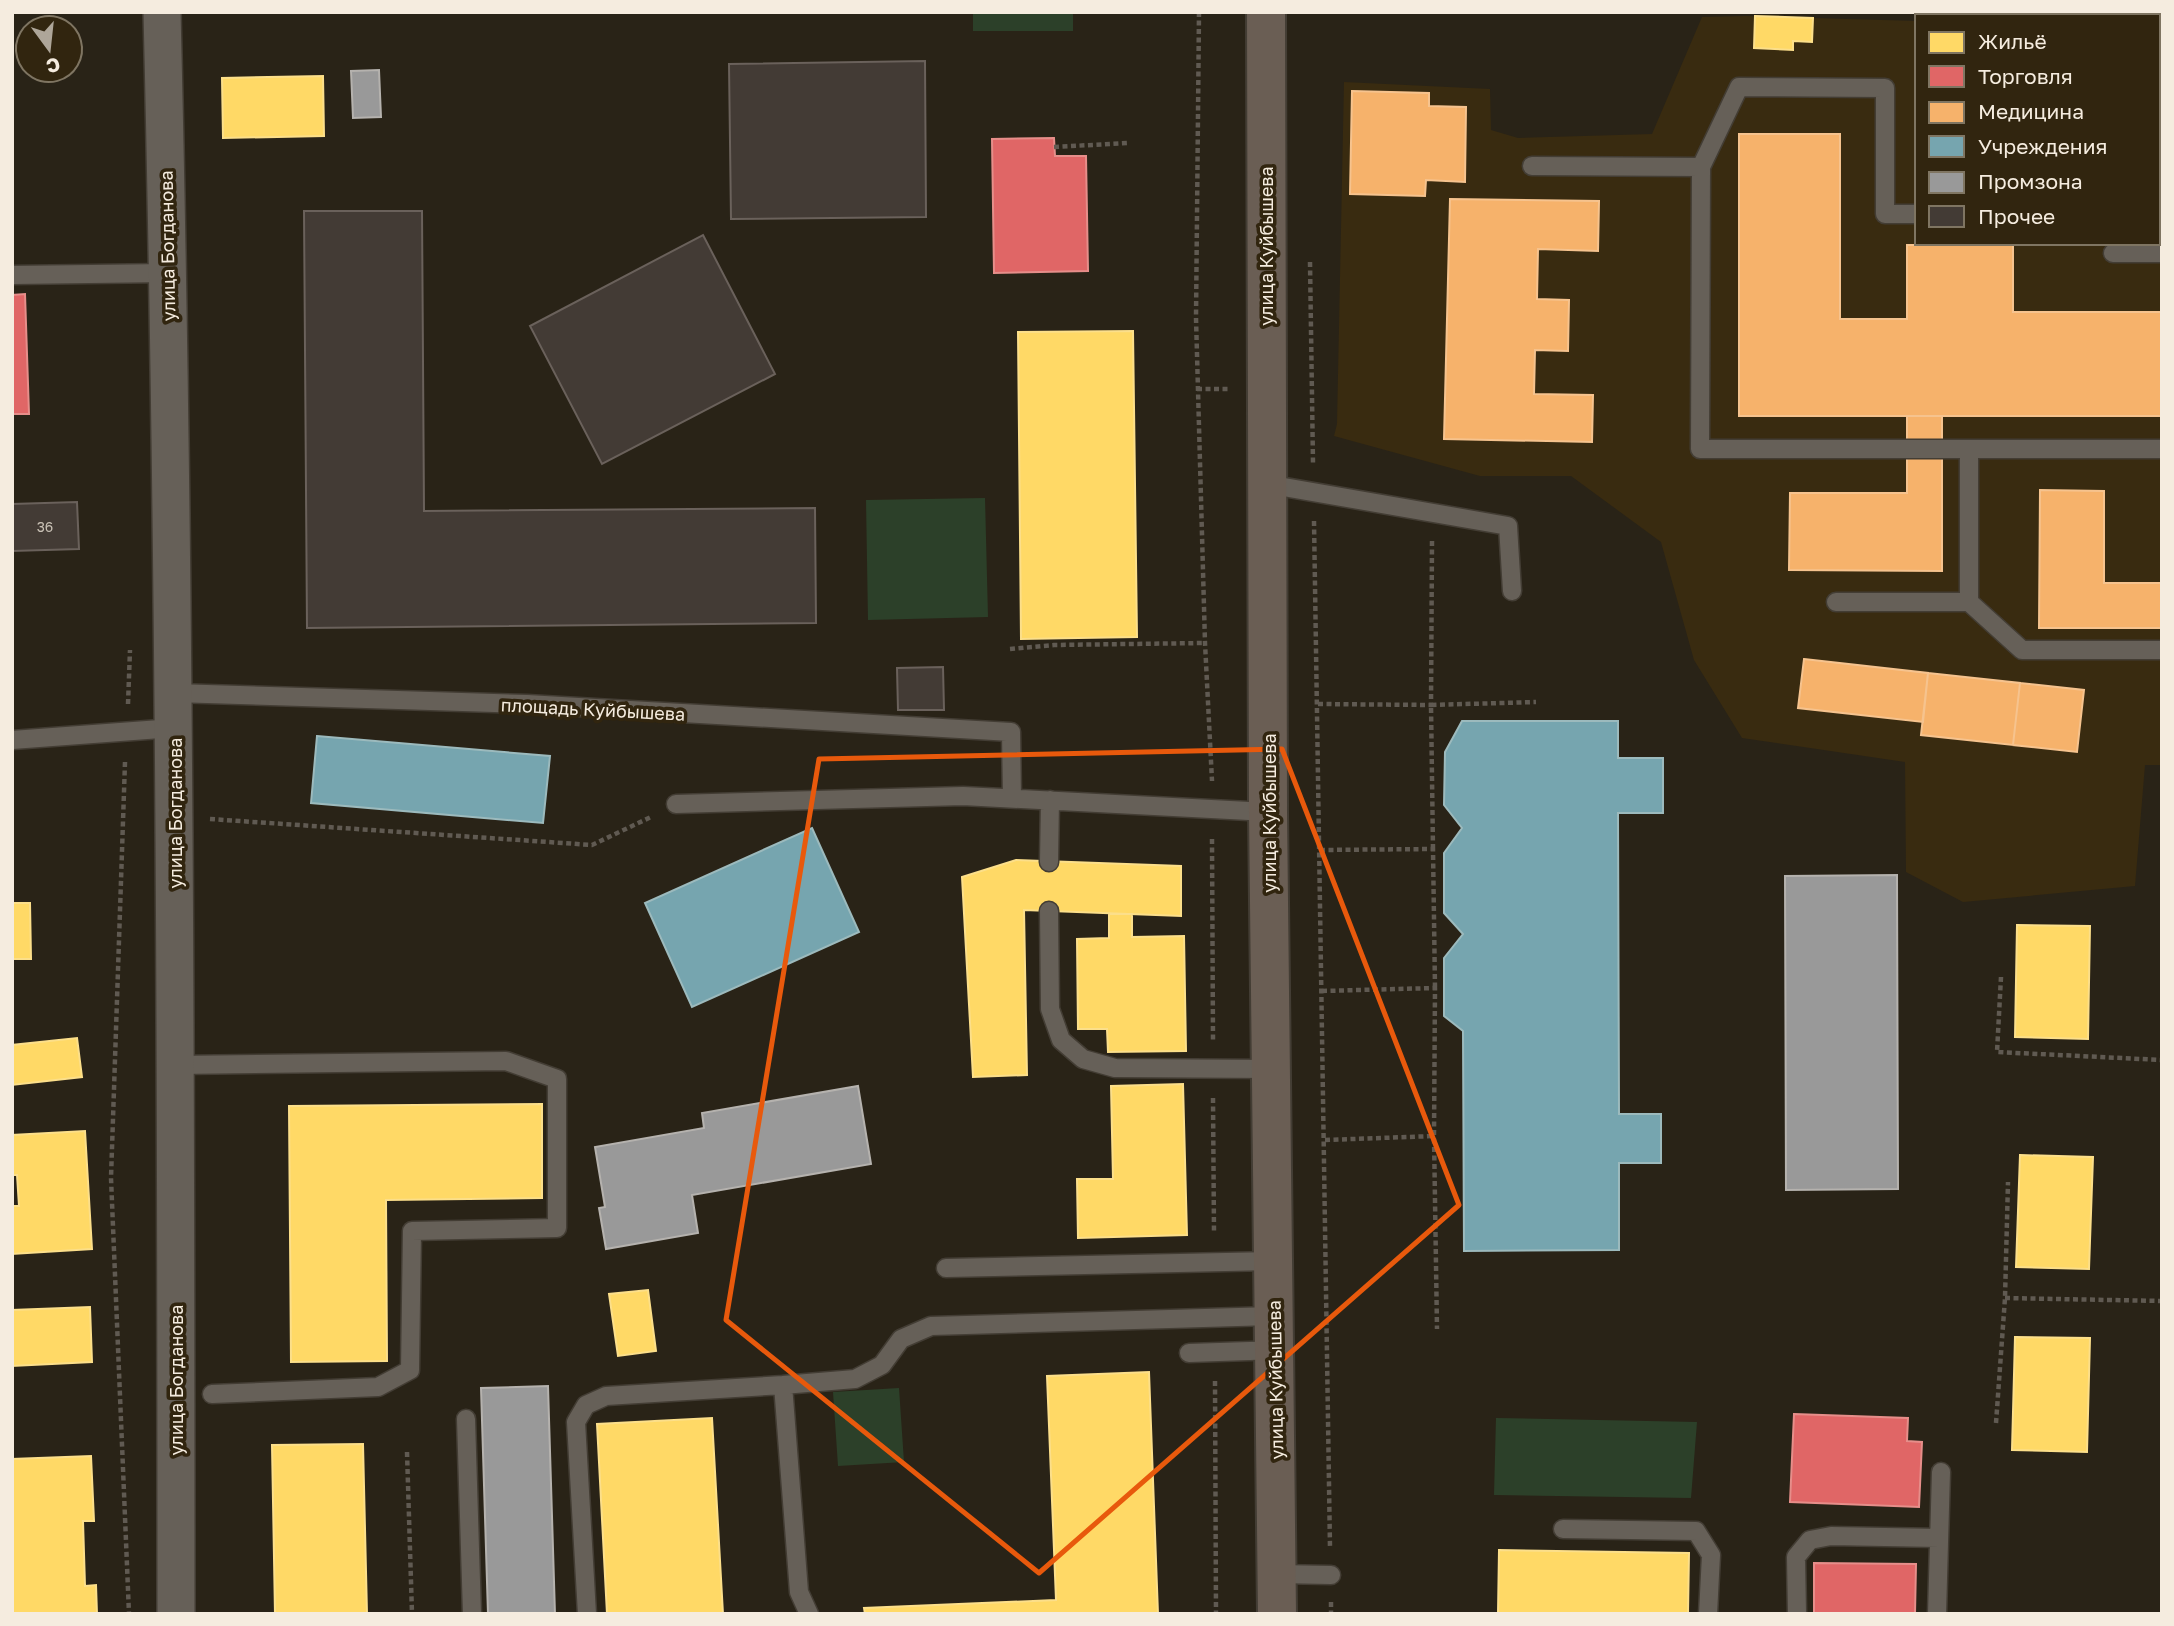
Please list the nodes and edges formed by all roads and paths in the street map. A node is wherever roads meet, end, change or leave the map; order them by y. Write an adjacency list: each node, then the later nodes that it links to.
1 (162, 12): 12 (street, улица Богданова)
2 (1199, 12): 22 (path)
3 (1266, 12): 16 (main road, улица Куйбышева)
4 (1128, 143): 5 (path)
5 (1055, 148)
6 (1532, 166): 7 (lane)
7 (1701, 167): 8 (lane); 14 (lane)
8 (1915, 214)
9 (1310, 250): 17 (path)
10 (2113, 253): 11 (lane)
11 (2162, 253)
12 (169, 273): 13 (lane); 29 (street, улица Богданова)
13 (12, 275)
14 (1969, 449): 15 (lane); 21 (lane)
15 (2162, 449)
16 (1267, 484): 17 (lane); 36 (main road, улица Куйбышева)
17 (1314, 492): 18 (lane); 27 (path)
18 (1432, 512): 19 (lane); 28 (path)
19 (1512, 591)
20 (1836, 602): 21 (lane)
21 (1969, 602): 25 (lane)
22 (1205, 643): 24 (path); 35 (path)
23 (130, 648): 30 (path)
24 (1010, 649)
25 (2162, 650)
26 (1536, 702): 28 (path)
27 (1318, 704): 28 (path); 39 (path)
28 (1432, 705): 38 (path)
29 (174, 710): 30 (lane, площадь Куйбышева); 32 (lane, площадь Куйбышева); 46 (street, улица Богданова)
30 (127, 731): 31 (lane, площадь Куйбышева); 71 (path)
31 (12, 740)
32 (1012, 798): 33 (lane); 34 (lane)
33 (1050, 800): 35 (lane); 40 (lane)
34 (676, 804): 37 (path)
35 (1212, 811): 36 (lane); 47 (path)
36 (1268, 812): 48 (main road, улица Куйбышева)
37 (202, 818)
38 (1433, 849): 39 (path); 43 (path)
39 (1320, 850): 44 (path)
40 (1049, 862)
41 (1049, 911): 47 (lane)
42 (2001, 977): 45 (path)
43 (1435, 988): 44 (path); 49 (path)
44 (1322, 991): 50 (path)
45 (2162, 1060)
46 (176, 1065): 62 (lane); 72 (street, улица Богданова)
47 (1213, 1069): 48 (lane); 53 (path)
48 (1271, 1069): 52 (main road, улица Куйбышева)
49 (1434, 1136): 50 (path); 57 (path)
50 (1325, 1140): 70 (path)
51 (2008, 1182): 55 (path)
52 (1274, 1261): 53 (lane); 58 (main road, улица Куйбышева)
53 (1214, 1262): 54 (lane)
54 (946, 1268)
55 (2005, 1298): 56 (path); 64 (path)
56 (2162, 1301)
57 (1437, 1329)
58 (1275, 1333): 59 (lane); 61 (lane); 69 (main road, улица Куйбышева)
59 (1215, 1352): 60 (lane); 77 (path)
60 (1189, 1353)
61 (783, 1385): 75 (lane); 76 (lane)
62 (212, 1394)
63 (466, 1419): 74 (lane)
64 (1996, 1423)
65 (407, 1452): 73 (path)
66 (1941, 1472): 68 (lane)
67 (1563, 1529): 79 (lane)
68 (1939, 1538): 80 (lane); 81 (lane)
69 (1277, 1574): 70 (lane); 78 (main road, улица Куйбышева)
70 (1331, 1575)
71 (129, 1614)
72 (176, 1614)
73 (412, 1614)
74 (472, 1614)
75 (587, 1614)
76 (809, 1614)
77 (1216, 1614)
78 (1278, 1614)
79 (1708, 1614)
80 (1797, 1614)
81 (1937, 1614)

